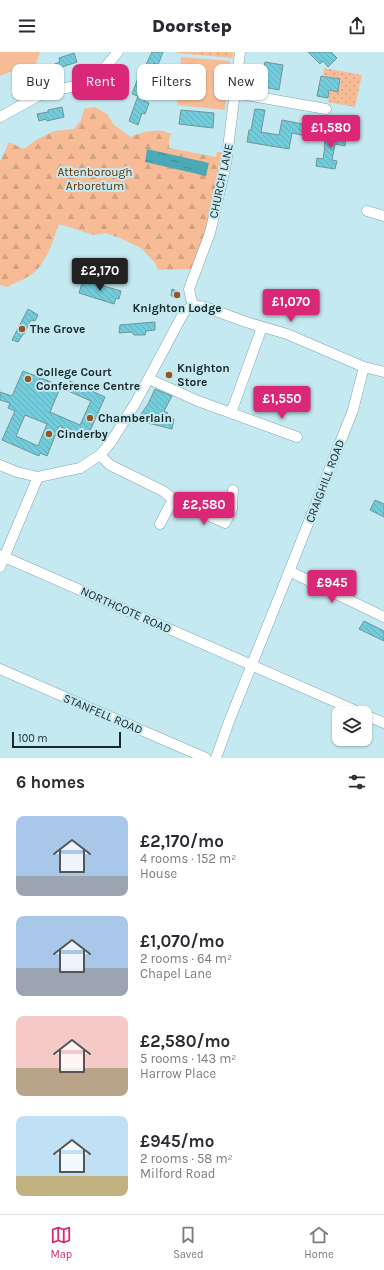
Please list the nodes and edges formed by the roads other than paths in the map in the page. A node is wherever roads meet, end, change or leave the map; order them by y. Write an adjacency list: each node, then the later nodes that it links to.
1 (118, 52): 7 (street)
2 (240, 52): 3 (street, CHURCH LANE)
3 (239, 64)
4 (268, 99): 6 (street)
5 (234, 100): 10 (street, CHURCH LANE)
6 (326, 109)
7 (0, 117)
8 (367, 211): 9 (street)
9 (384, 216)
10 (190, 307): 11 (street); 14 (street)
11 (262, 326): 12 (street); 15 (street)
12 (364, 367): 13 (street); 25 (street, CRAIGHILL ROAD)
13 (384, 372)
14 (149, 379): 15 (street); 17 (street)
15 (231, 413): 16 (street)
16 (297, 437)
17 (100, 455): 19 (street); 21 (street)
18 (0, 465): 19 (street)
19 (38, 477): 23 (street)
20 (233, 490): 21 (street)
21 (173, 499): 22 (street)
22 (160, 524)
23 (2, 556): 24 (street); 27 (street, NORTHCOTE ROAD)
24 (0, 567)
25 (289, 571): 26 (street); 27 (street, CRAIGHILL ROAD)
26 (384, 617)
27 (252, 665): 29 (street, NORTHCOTE ROAD); 33 (street, CRAIGHILL ROAD)
28 (0, 669): 32 (street, STANFELL ROAD)
29 (345, 706)
30 (372, 718): 31 (street)
31 (384, 723)
32 (206, 758)
33 (216, 758)

